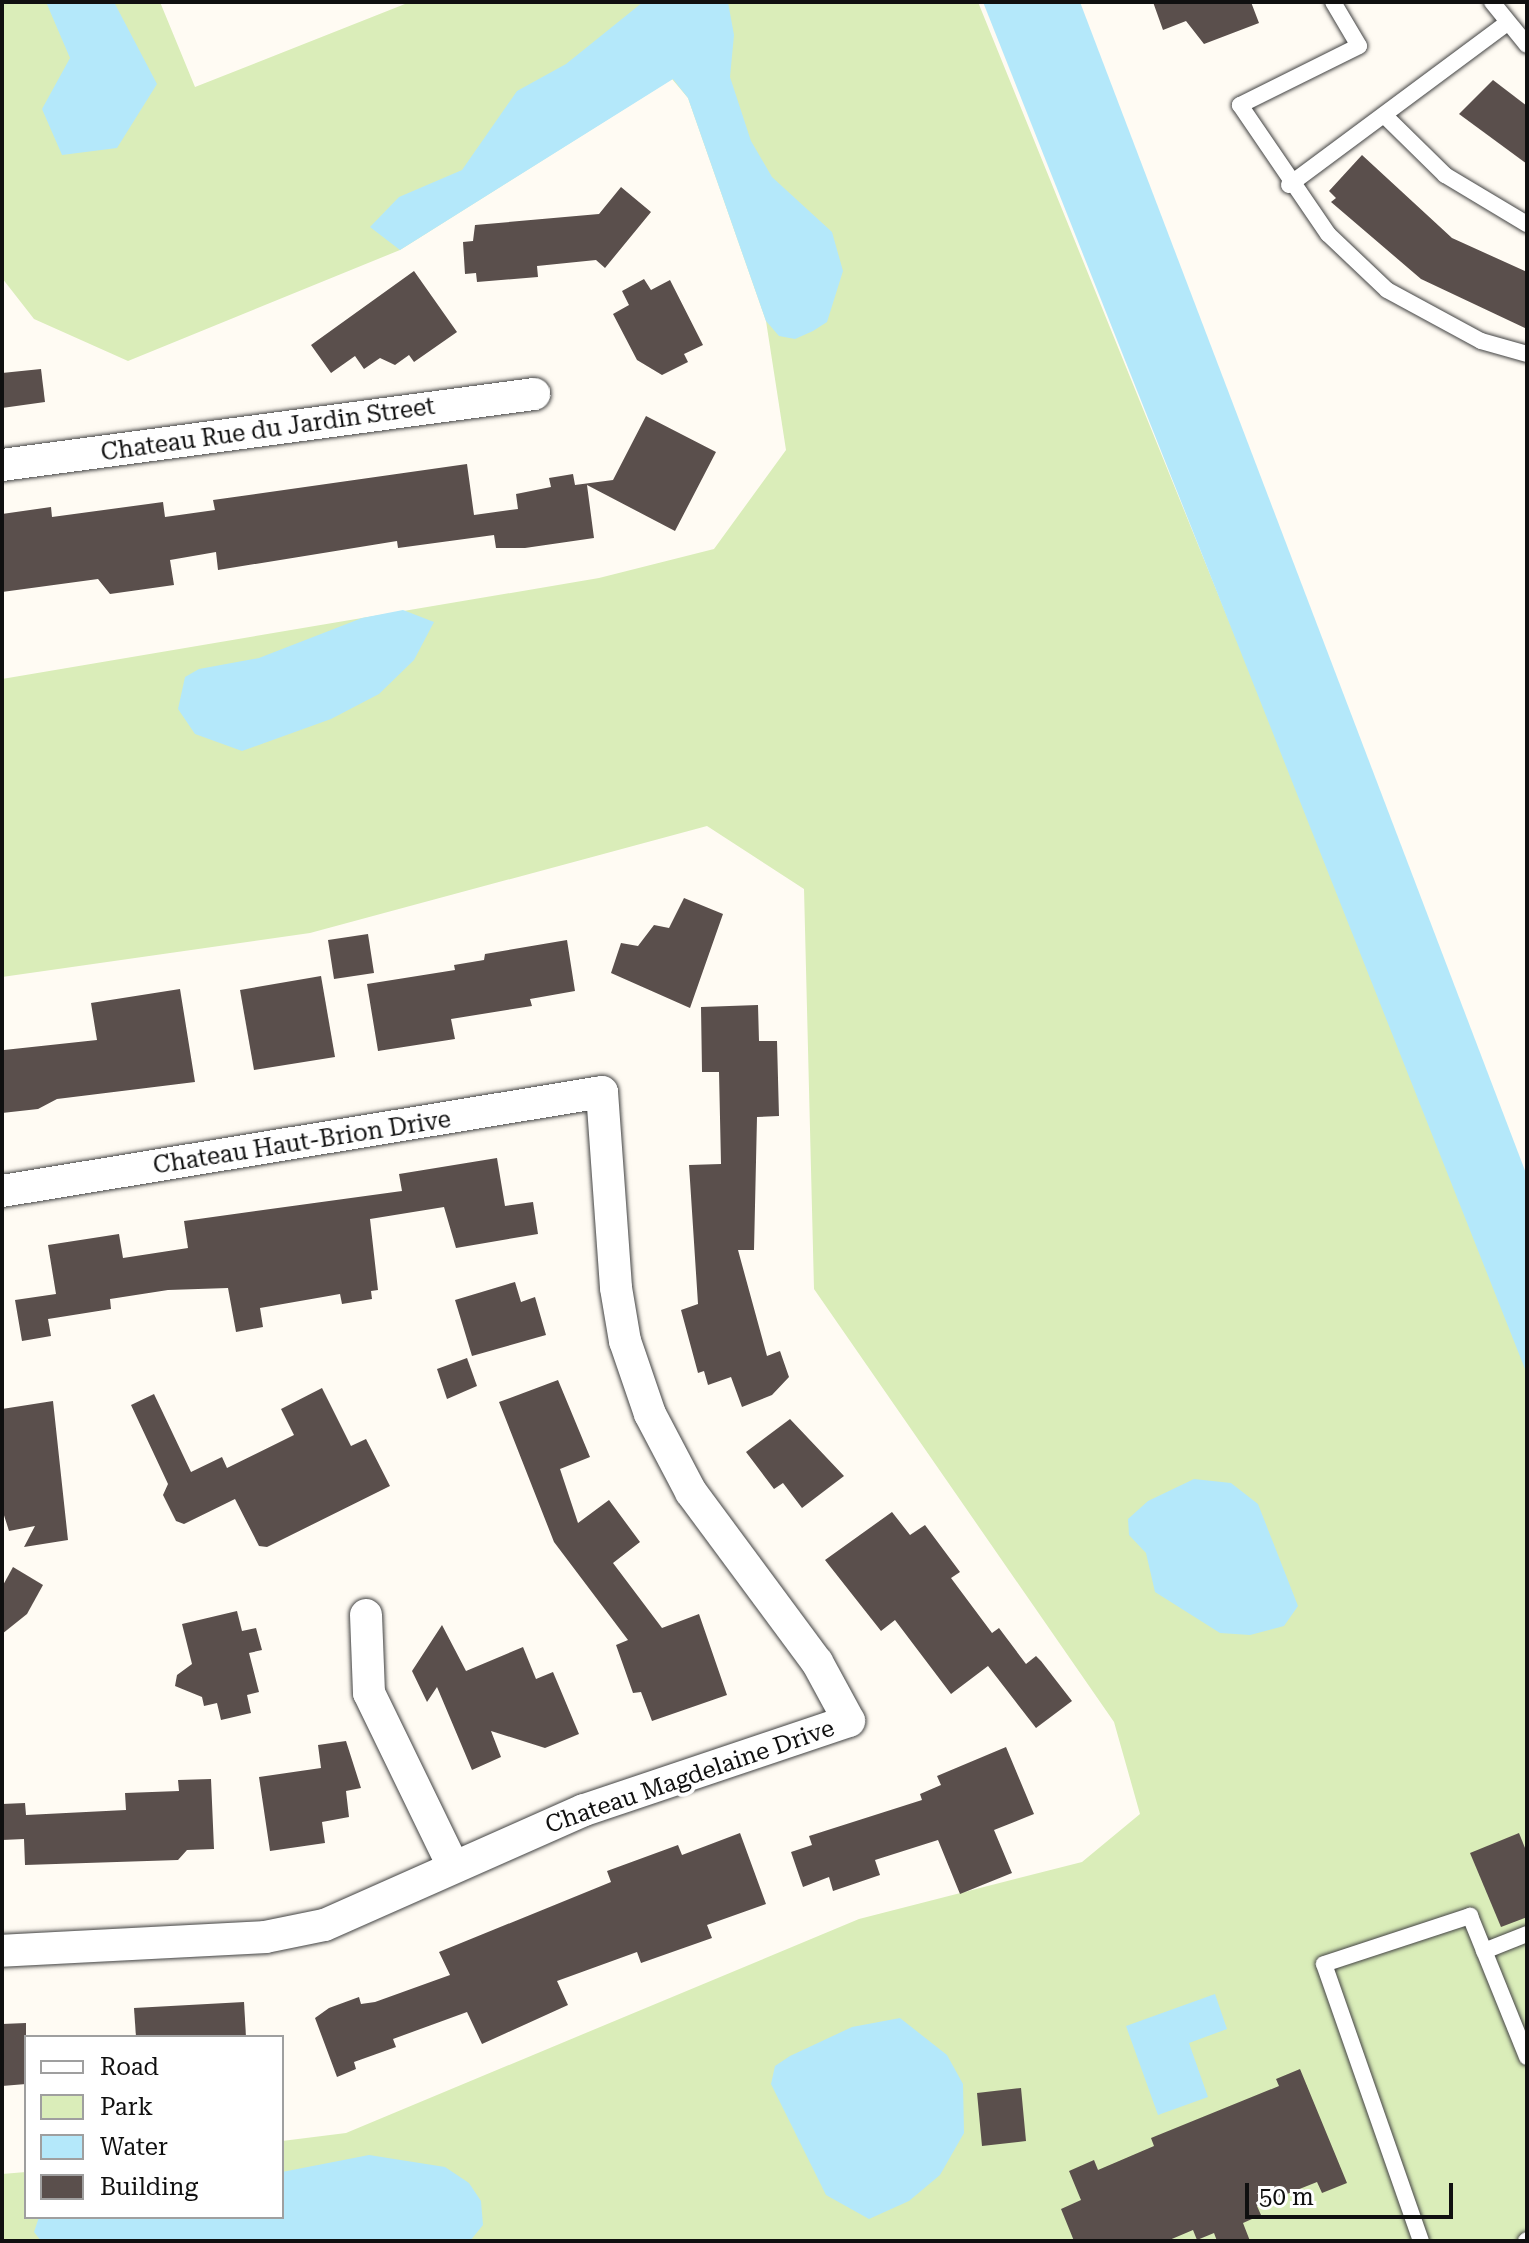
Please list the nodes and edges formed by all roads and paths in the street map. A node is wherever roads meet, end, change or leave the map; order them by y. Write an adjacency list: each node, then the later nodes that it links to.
1 (1333, 2): 6 (lane)
2 (1492, 2): 3 (lane)
3 (1506, 24): 4 (lane); 5 (lane)
4 (1527, 45)
5 (1384, 115): 6 (lane); 7 (lane)
6 (1289, 185): 8 (lane)
7 (1527, 224)
8 (1527, 354)
9 (534, 394): 10 (street, Chateau Rue du Jardin Street)
10 (2, 465)
11 (602, 1092): 12 (street, Chateau Haut-Brion Drive); 14 (street, Chateau Magdelaine Drive)
12 (2, 1191)
13 (366, 1615): 14 (street)
14 (453, 1866): 16 (street, Chateau Magdelaine Drive)
15 (1527, 1934): 17 (lane)
16 (2, 1951)
17 (1484, 1951): 18 (lane); 19 (lane)
18 (1527, 2057)
19 (1421, 2241)

